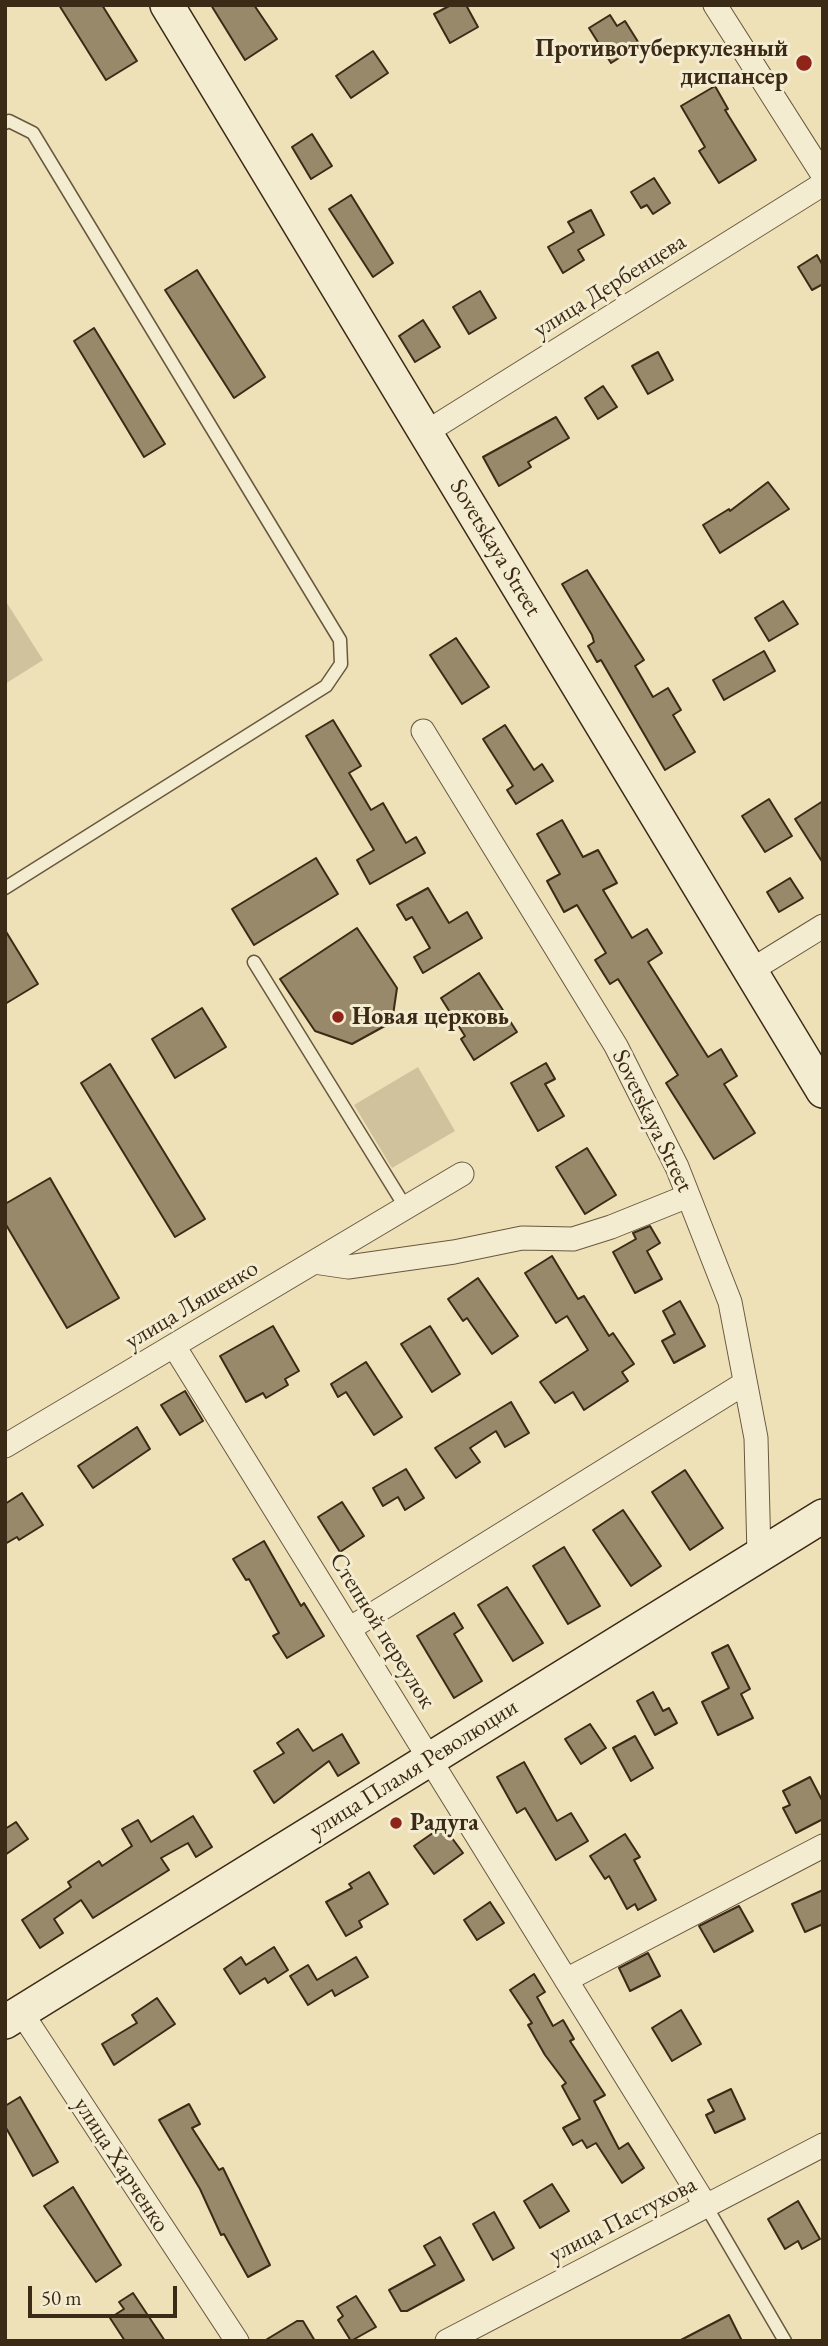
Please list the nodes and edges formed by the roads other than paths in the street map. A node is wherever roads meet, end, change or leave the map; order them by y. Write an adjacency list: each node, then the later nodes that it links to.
1 (167, 5): 6 (street, Sovetskaya Street)
2 (715, 5): 4 (street)
3 (5, 123): 8 (lane)
4 (823, 175)
5 (823, 184): 6 (street, улица Дербенцева)
6 (425, 433): 11 (street, Sovetskaya Street)
7 (423, 731): 14 (street, Sovetskaya Street)
8 (5, 888)
9 (823, 926): 11 (street)
10 (254, 962): 15 (lane)
11 (750, 971): 12 (street, Sovetskaya Street)
12 (823, 1090)
13 (462, 1174): 15 (street, улица Ляшенко)
14 (688, 1196): 16 (street); 18 (street, Sovetskaya Street)
15 (406, 1208): 16 (street, улица Ляшенко)
16 (314, 1262): 17 (street, улица Ляшенко)
17 (174, 1346): 19 (street, улица Ляшенко); 22 (street, Степной переулок)
18 (745, 1383): 21 (street, Sovetskaya Street); 22 (street)
19 (5, 1447)
20 (823, 1516): 21 (street, улица Пламя Революции)
21 (760, 1555): 23 (street, улица Пламя Революции)
22 (349, 1629): 23 (street, Степной переулок)
23 (430, 1759): 25 (street, Степной переулок); 26 (street, улица Пламя Революции)
24 (823, 1846): 25 (street)
25 (566, 1980): 28 (street, Степной переулок)
26 (10, 2008): 29 (street, улица Харченко)
27 (823, 2145): 28 (street, улица Пастухова)
28 (706, 2206): 30 (street, улица Пастухова); 31 (lane)
29 (237, 2341)
30 (447, 2341)
31 (785, 2341)

